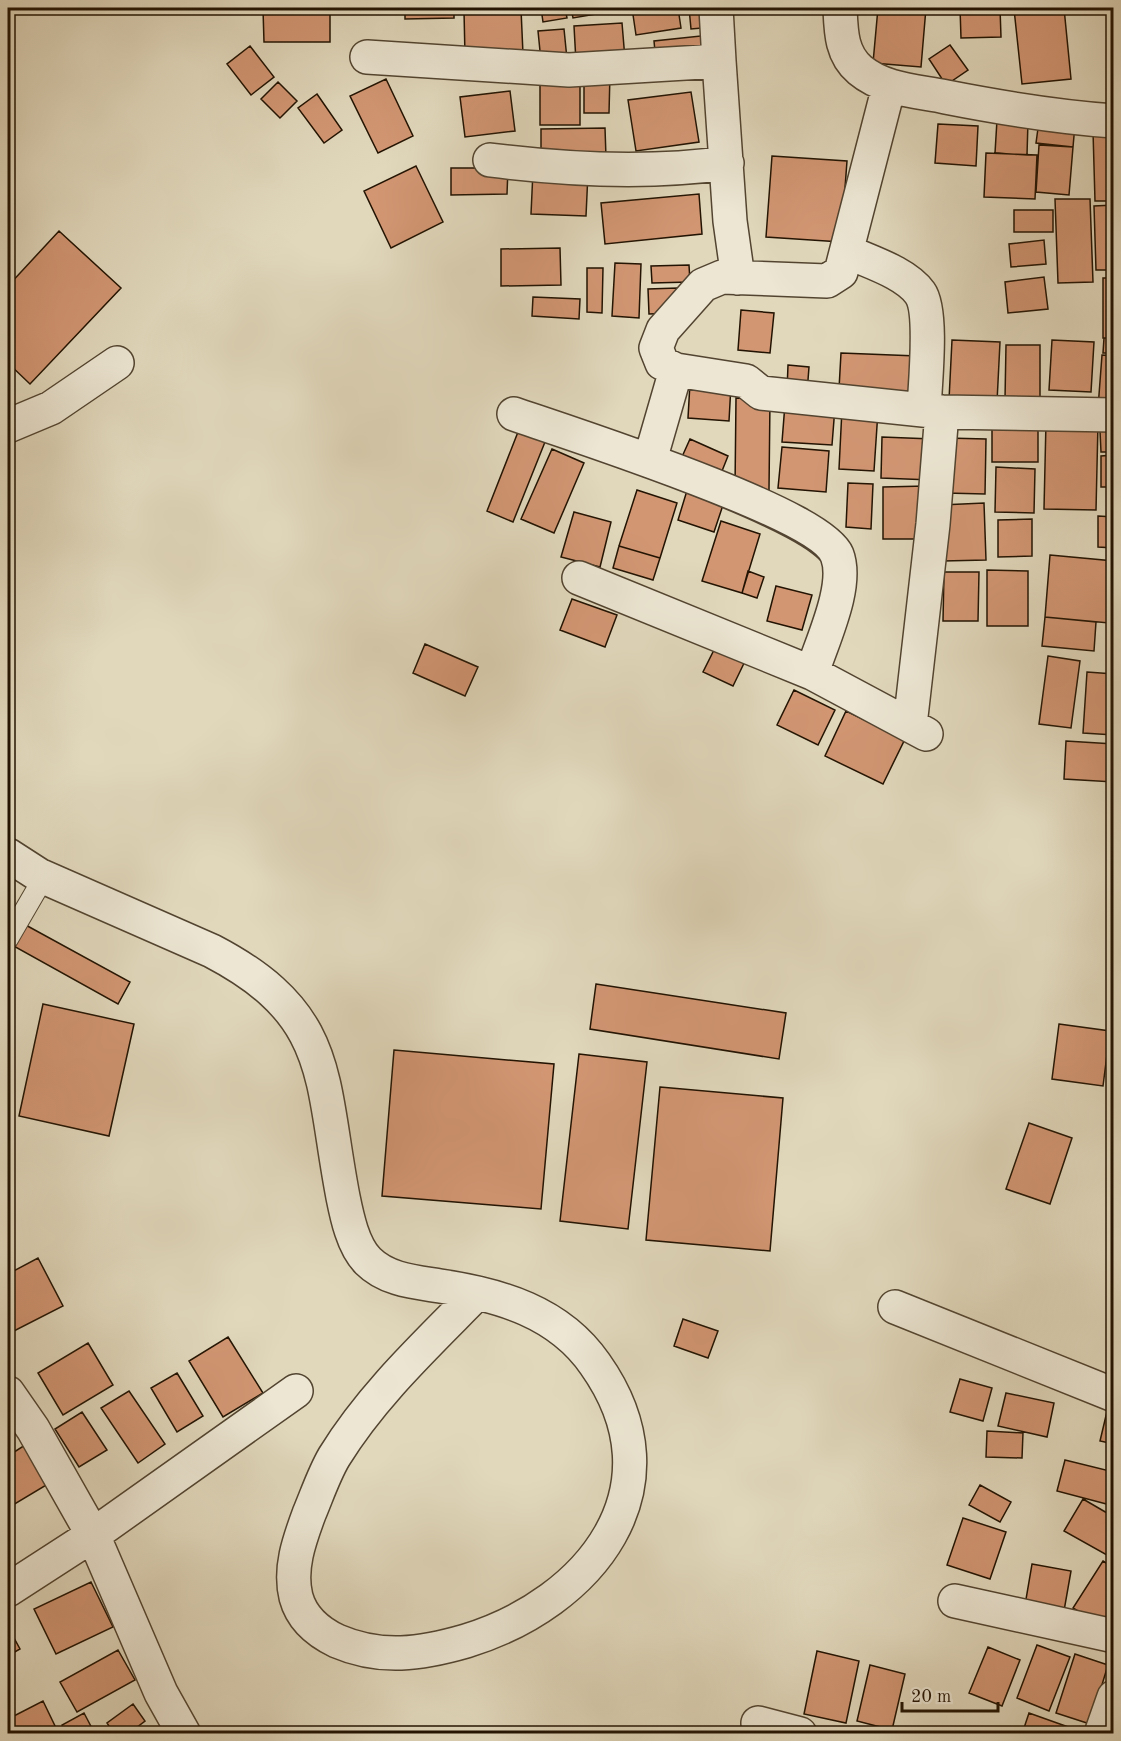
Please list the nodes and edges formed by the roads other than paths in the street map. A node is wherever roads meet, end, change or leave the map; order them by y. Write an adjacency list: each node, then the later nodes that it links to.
1 (716, 8): 4 (street)
2 (840, 8): 5 (street)
3 (367, 57): 4 (street)
4 (719, 61): 8 (street)
5 (889, 86): 6 (street); 9 (street)
6 (1113, 121)
7 (490, 160): 8 (street)
8 (726, 163): 10 (street)
9 (848, 252): 10 (street); 13 (street)
10 (738, 278): 12 (street)
11 (117, 363): 16 (street)
12 (676, 370): 13 (street); 17 (street)
13 (933, 411): 15 (street); 19 (street)
14 (514, 414): 17 (street)
15 (1113, 415)
16 (8, 426)
17 (650, 460): 19 (street)
18 (579, 578): 19 (street)
19 (812, 673)
20 (8, 855): 21 (street)
21 (44, 876): 22 (lane); 23 (street)
22 (8, 939)
23 (477, 1293): 23 (street)
24 (895, 1306): 27 (street)
25 (296, 1391): 28 (street)
26 (8, 1393): 28 (street)
27 (1113, 1395)
28 (93, 1535): 29 (street); 34 (street)
29 (8, 1590)
30 (955, 1601): 31 (street)
31 (1113, 1636)
32 (1113, 1697): 36 (street)
33 (758, 1723): 35 (street)
34 (184, 1734)
35 (800, 1734)
36 (1101, 1734)

